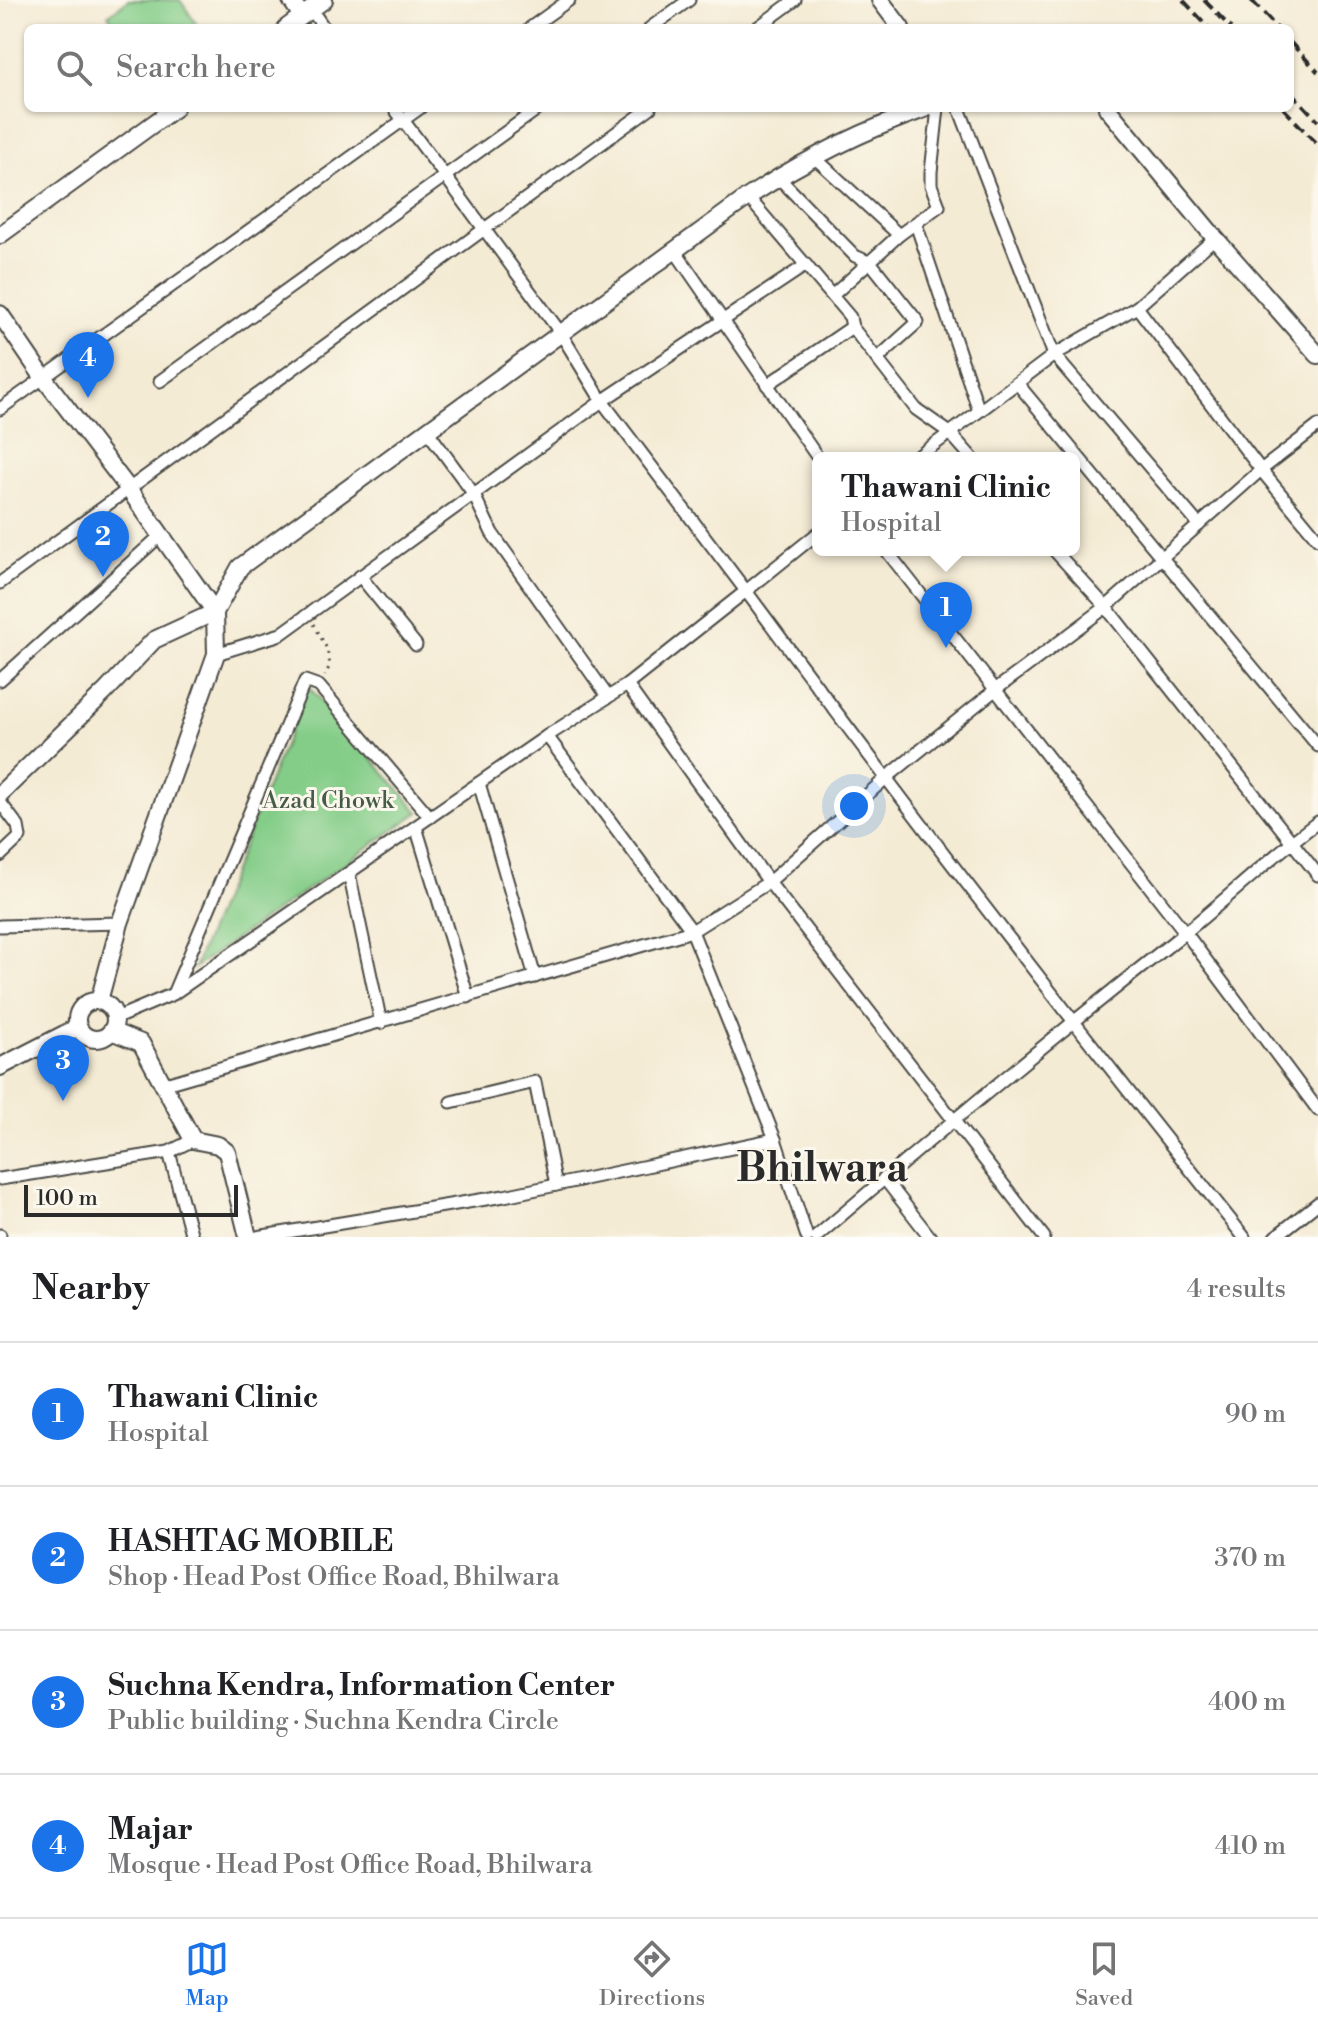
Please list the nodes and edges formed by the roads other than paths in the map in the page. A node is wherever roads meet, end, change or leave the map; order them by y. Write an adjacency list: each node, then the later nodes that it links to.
1 (291, 0): 6 (street)
2 (569, 0): 8 (street)
3 (689, 0): 9 (street)
4 (795, 0): 10 (street)
5 (880, 0): 11 (street)
6 (312, 9): 7 (street)
7 (291, 24)
8 (536, 24)
9 (656, 24)
10 (762, 24)
11 (898, 24)
12 (169, 112): 28 (street)
13 (398, 112): 21 (street)
14 (414, 112): 21 (street)
15 (533, 112): 23 (street)
16 (645, 112): 27 (street)
17 (915, 112): 22 (street)
18 (938, 112): 26 (street)
19 (961, 112): 40 (street)
20 (1110, 112): 30 (street)
21 (404, 119): 23 (street); 43 (street)
22 (813, 156): 24 (street); 29 (street)
23 (445, 176): 27 (street); 44 (street)
24 (778, 177): 25 (street); 32 (street)
25 (748, 197): 31 (street); 33 (street)
26 (916, 224): 29 (street); 49 (street)
27 (484, 231): 39 (street); 59 (street)
28 (0, 235)
29 (899, 235): 32 (street)
30 (1215, 238): 35 (street); 41 (street)
31 (675, 251): 37 (street); 39 (street)
32 (871, 263): 34 (street); 42 (street)
33 (806, 265): 34 (street); 37 (street)
34 (833, 295): 38 (street)
35 (1137, 307): 40 (street); 58 (street)
36 (0, 314): 43 (street)
37 (721, 320): 46 (street); 47 (street)
38 (852, 327): 42 (street); 46 (street)
39 (560, 332): 47 (street); 51 (street)
40 (1054, 355): 45 (street); 61 (street)
41 (1318, 355)
42 (877, 359): 52 (street)
43 (43, 377): 48 (street); 59 (street)
44 (160, 381)
45 (1017, 383): 49 (street); 56 (street)
46 (767, 385): 53 (street)
47 (602, 401): 60 (street); 70 (street)
48 (0, 409)
49 (979, 411): 52 (street)
50 (1318, 426): 58 (street)
51 (426, 429): 60 (street); 72 (street)
52 (950, 433): 54 (street); 55 (street)
53 (814, 452)
54 (924, 452)
55 (967, 452)
56 (1074, 452)
57 (1080, 460): 67 (street)
58 (1261, 470): 61 (street); 64 (street)
59 (128, 488): 62 (street); 69 (street)
60 (473, 493): 68 (street); 78 (street)
61 (1199, 525): 67 (street)
62 (160, 536): 72 (street); 75 (street)
63 (812, 538): 70 (street)
64 (1318, 539)
65 (891, 556): 77 (street)
66 (1059, 556): 71 (street)
67 (1161, 558): 71 (street); 80 (street)
68 (360, 576): 73 (street); 74 (street)
69 (0, 583)
70 (746, 591): 76 (street); 81 (street)
71 (1106, 607): 77 (street); 87 (street)
72 (215, 612): 74 (street); 83 (street)
73 (416, 645)
74 (216, 654): 92 (street)
75 (0, 680)
76 (627, 685): 78 (street); 91 (street)
77 (995, 690): 81 (street); 95 (street)
78 (608, 697): 79 (street)
79 (547, 736): 82 (street); 94 (street)
80 (1318, 746)
81 (885, 779): 91 (street); 100 (street)
82 (479, 783): 84 (street); 96 (street)
83 (1, 794): 88 (street)
84 (430, 817): 86 (street); 97 (street)
85 (1318, 822): 87 (street)
86 (416, 827): 89 (street); 98 (street)
87 (1292, 841): 90 (street); 95 (street)
88 (0, 856)
89 (349, 873): 97 (street); 101 (street)
90 (1318, 875)
91 (769, 882): 94 (street); 108 (street)
92 (120, 923): 93 (street); 99 (street)
93 (0, 926)
94 (692, 931): 96 (street); 109 (street)
95 (1185, 932): 100 (street); 107 (street)
96 (535, 977): 98 (street)
97 (173, 994): 102 (street)
98 (468, 997): 101 (street)
99 (99, 1001): 102 (street); 103 (street)
100 (1072, 1021): 108 (street); 123 (street)
101 (381, 1023): 105 (street)
102 (112, 1025): 103 (street); 105 (street)
103 (78, 1027): 104 (street)
104 (2, 1062)
105 (162, 1085): 110 (street)
106 (451, 1102): 114 (street)
107 (1318, 1110)
108 (953, 1122): 112 (street); 122 (street)
109 (775, 1139): 114 (street); 119 (street)
110 (193, 1140): 111 (street); 117 (street)
111 (169, 1152): 113 (street); 116 (street)
112 (884, 1178): 120 (street); 121 (street)
113 (0, 1179)
114 (556, 1185): 118 (street)
115 (1317, 1206): 124 (street)
116 (192, 1237)
117 (248, 1237)
118 (257, 1237)
119 (807, 1237)
120 (816, 1237)
121 (930, 1237)
122 (1044, 1237)
123 (1244, 1237)
124 (1275, 1237)

